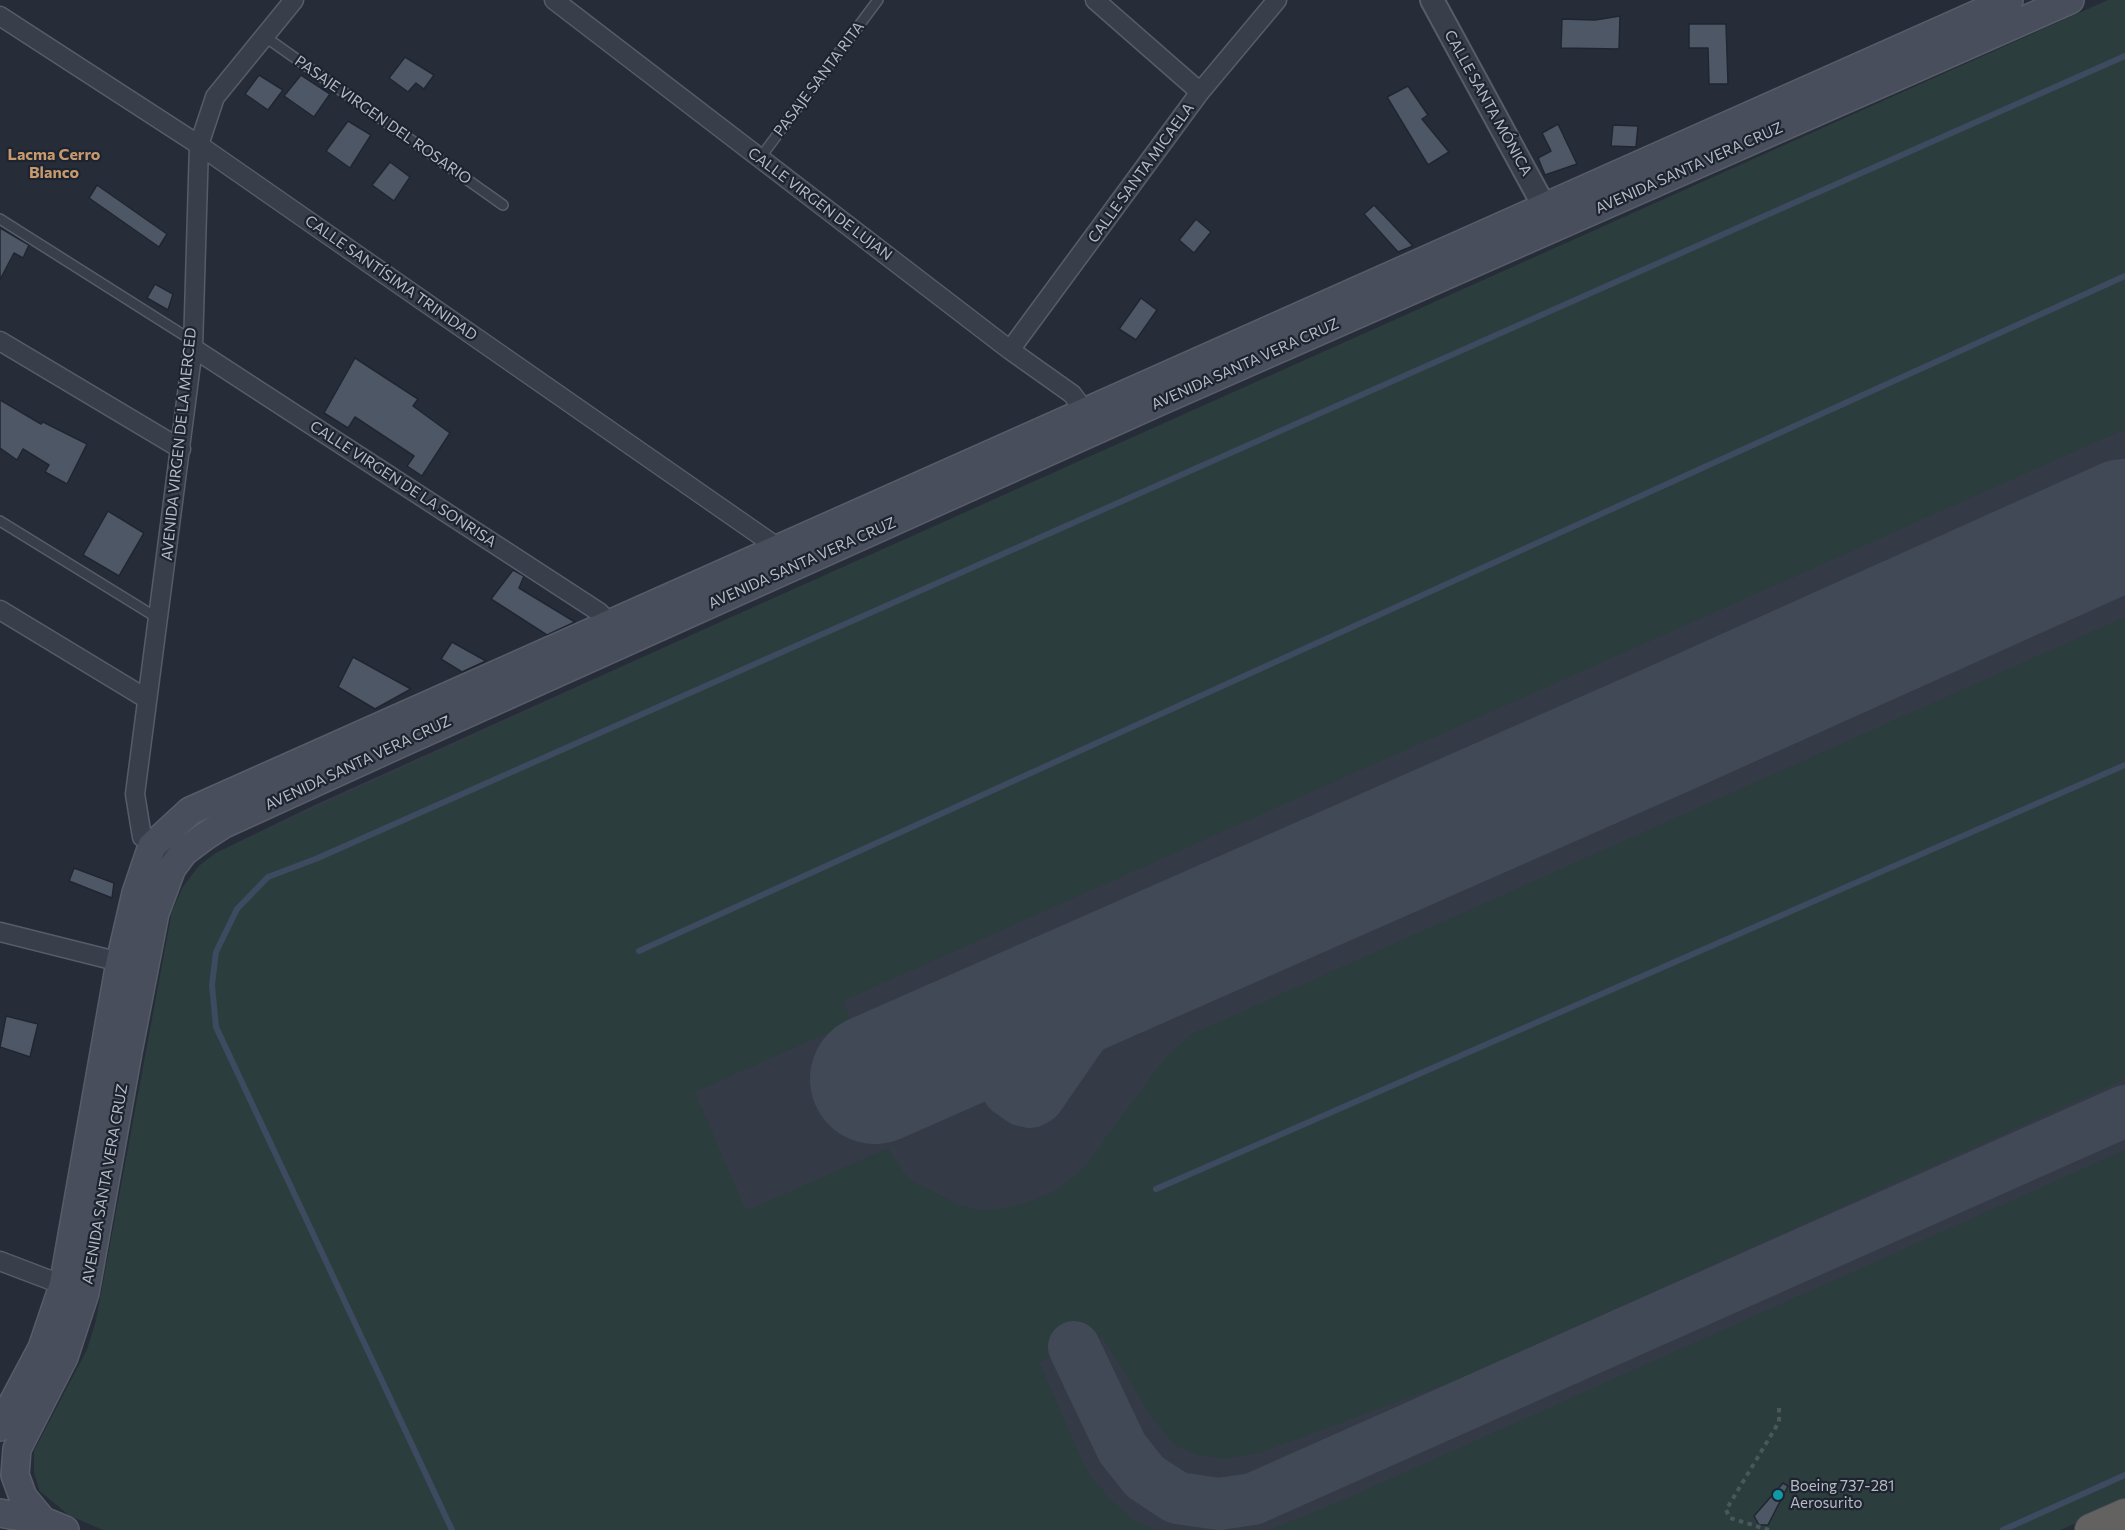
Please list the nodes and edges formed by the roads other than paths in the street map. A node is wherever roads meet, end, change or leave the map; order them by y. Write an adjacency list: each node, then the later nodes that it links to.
1 (294, 0): 10 (street, AVENIDA VIRGEN DE LA MERCED)
2 (878, 0): 13 (lane, PASAJE SANTA RITA)
3 (1095, 0): 11 (street)
4 (1277, 0): 11 (street, CALLE SANTA MICAELA)
5 (2009, 0): 15 (main road, AVENIDA SANTA VERA CRUZ)
6 (2070, 0): 29 (main road, AVENIDA SANTA VERA CRUZ)
7 (1437, 2): 15 (street, CALLE SANTA MÓNICA)
8 (563, 3): 13 (street, CALLE VIRGEN DE LUJAN)
9 (0, 16): 12 (street, CALLE SANTÍSIMA TRINIDAD)
10 (264, 36): 12 (street, AVENIDA VIRGEN DE LA MERCED); 14 (lane, PASAJE VIRGEN DEL ROSARIO)
11 (1200, 92): 19 (street, CALLE SANTA MICAELA)
12 (199, 145): 18 (street, AVENIDA VIRGEN DE LA MERCED); 23 (street, CALLE SANTÍSIMA TRINIDAD)
13 (760, 158): 19 (street, CALLE VIRGEN DE LUJAN)
14 (503, 205)
15 (1544, 206): 20 (main road, AVENIDA SANTA VERA CRUZ)
16 (0, 219): 18 (lane)
17 (0, 341): 21 (street)
18 (193, 344): 21 (street, AVENIDA VIRGEN DE LA MERCED); 26 (street, CALLE VIRGEN DE LA SONRISA)
19 (1010, 350): 20 (street, CALLE VIRGEN DE LUJAN)
20 (1084, 410): 23 (main road, AVENIDA SANTA VERA CRUZ)
21 (181, 449): 25 (street, AVENIDA VIRGEN DE LA MERCED)
22 (0, 521): 25 (lane)
23 (777, 547): 26 (main road, AVENIDA SANTA VERA CRUZ)
24 (0, 610): 27 (street)
25 (159, 619): 27 (street, AVENIDA VIRGEN DE LA MERCED)
26 (610, 623): 28 (main road, AVENIDA SANTA VERA CRUZ)
27 (147, 699): 28 (street, AVENIDA VIRGEN DE LA MERCED)
28 (152, 846): 29 (street); 31 (main road, AVENIDA SANTA VERA CRUZ)
29 (177, 862): 33 (main road, AVENIDA SANTA VERA CRUZ)
30 (0, 932): 31 (street)
31 (120, 962): 33 (main road, AVENIDA SANTA VERA CRUZ)
32 (0, 1262): 33 (street)
33 (74, 1289): 34 (main road, AVENIDA SANTA VERA CRUZ); 37 (main road, AVENIDA SANTA VERA CRUZ)
34 (0, 1427)
35 (4, 1515): 37 (main road)
36 (2125, 1515): 38 (highway)
37 (54, 1525)
38 (2091, 1530)

